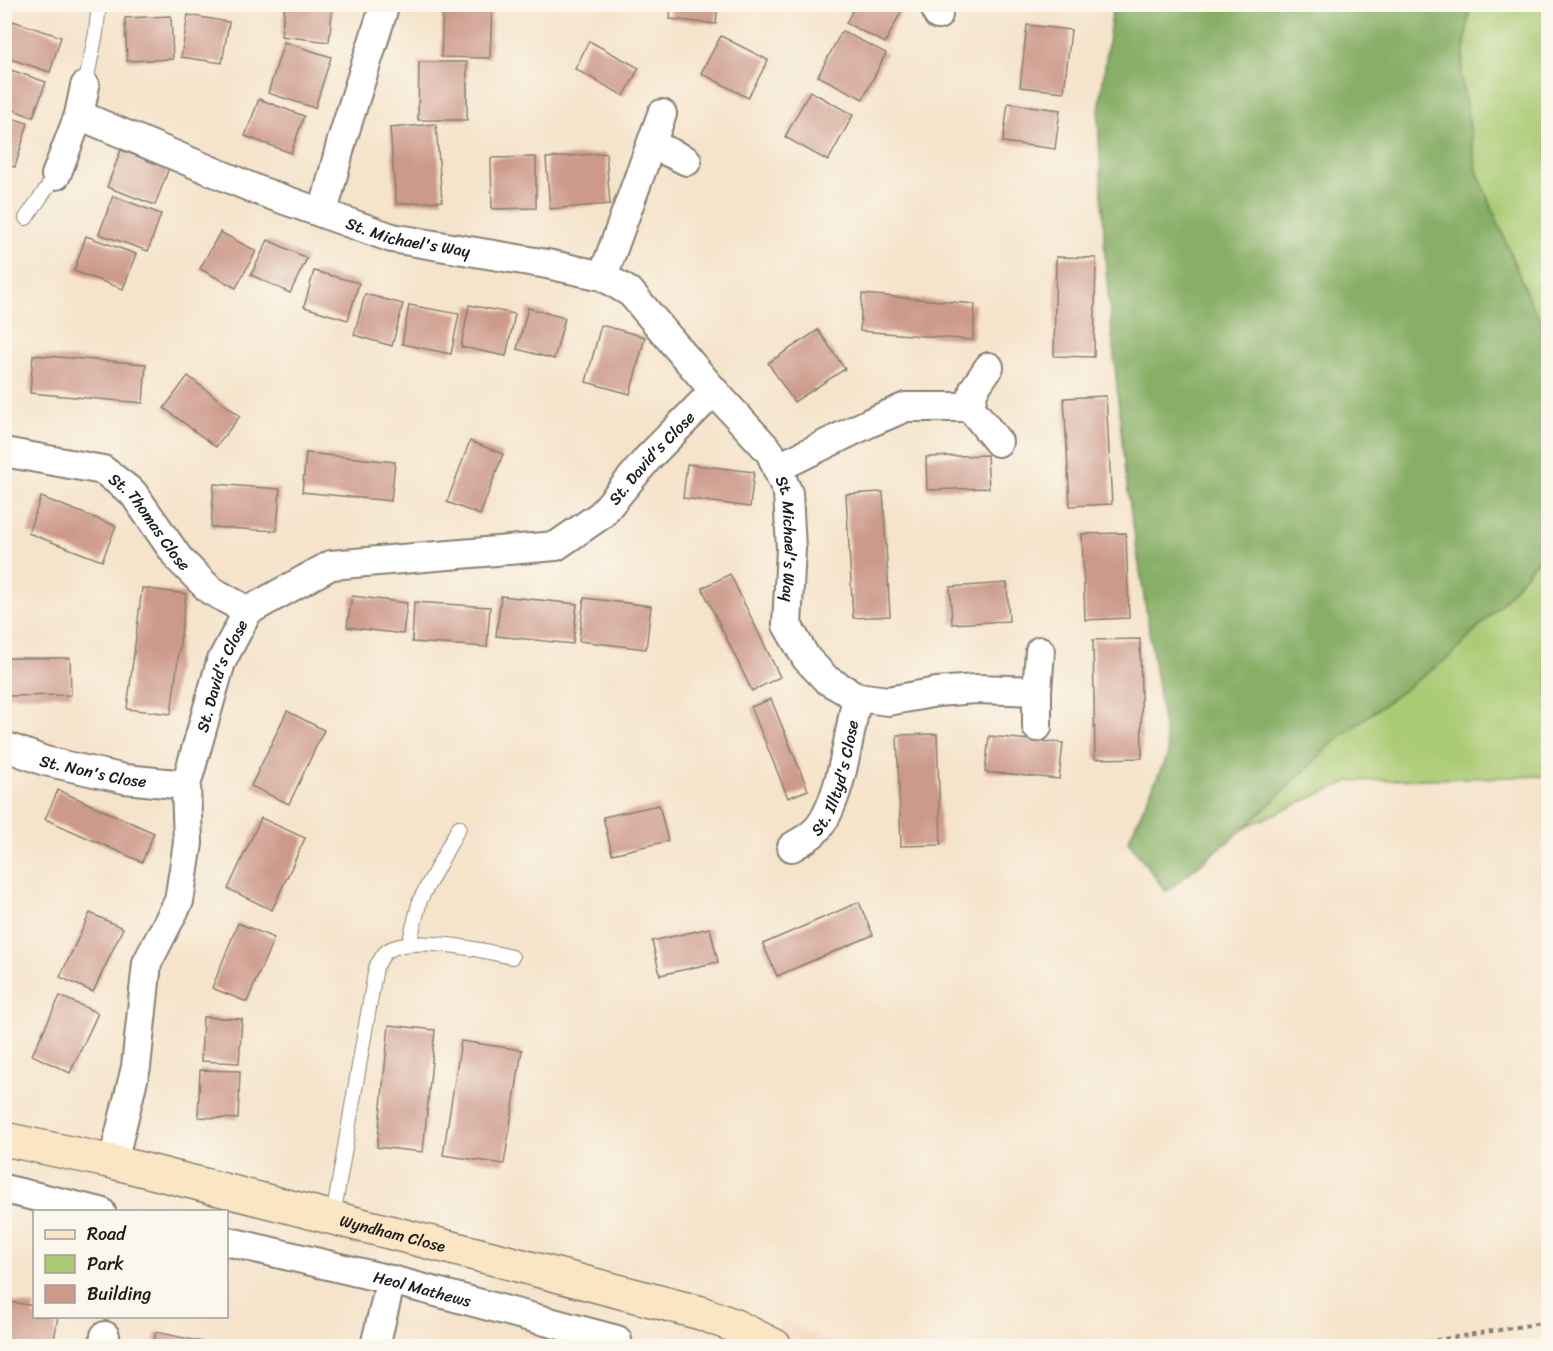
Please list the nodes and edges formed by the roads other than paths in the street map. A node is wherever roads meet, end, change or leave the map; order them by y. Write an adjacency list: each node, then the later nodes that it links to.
1 (99, 4): 3 (lane)
2 (385, 4): 9 (street)
3 (85, 86): 5 (street)
4 (662, 114): 6 (street)
5 (80, 116): 8 (street); 9 (street, St. Michael's Way)
6 (652, 144): 7 (street); 11 (street)
7 (687, 160)
8 (56, 174): 10 (lane)
9 (323, 213): 11 (street, St. Michael's Way)
10 (26, 218)
11 (603, 276): 13 (street, St. Michael's Way)
12 (989, 367): 14 (street)
13 (714, 391): 17 (street, St. Michael's Way); 18 (street, St. David's Close)
14 (970, 407): 15 (street); 17 (street)
15 (998, 442)
16 (4, 452): 18 (street, St. Thomas Close)
17 (777, 468): 21 (street, St. Michael's Way)
18 (248, 611): 24 (street, St. David's Close)
19 (1040, 651): 20 (street)
20 (1037, 690): 21 (street, St. Michael's Way); 22 (street)
21 (857, 697): 26 (street, St. Illtyd's Close)
22 (1037, 727)
23 (4, 746): 24 (street, St. Non's Close)
24 (186, 784): 30 (street, St. David's Close)
25 (459, 827): 27 (lane)
26 (792, 847)
27 (409, 944): 28 (lane); 33 (lane)
28 (512, 957)
29 (4, 1139): 30 (street, Wyndham Close)
30 (113, 1162): 33 (street, Wyndham Close)
31 (4, 1189): 32 (street)
32 (93, 1210)
33 (333, 1217): 38 (street, Wyndham Close)
34 (228, 1241): 35 (street, Heol Mathews)
35 (391, 1280): 36 (street, Heol Mathews); 37 (street)
36 (617, 1340)
37 (375, 1347)
38 (775, 1347)

